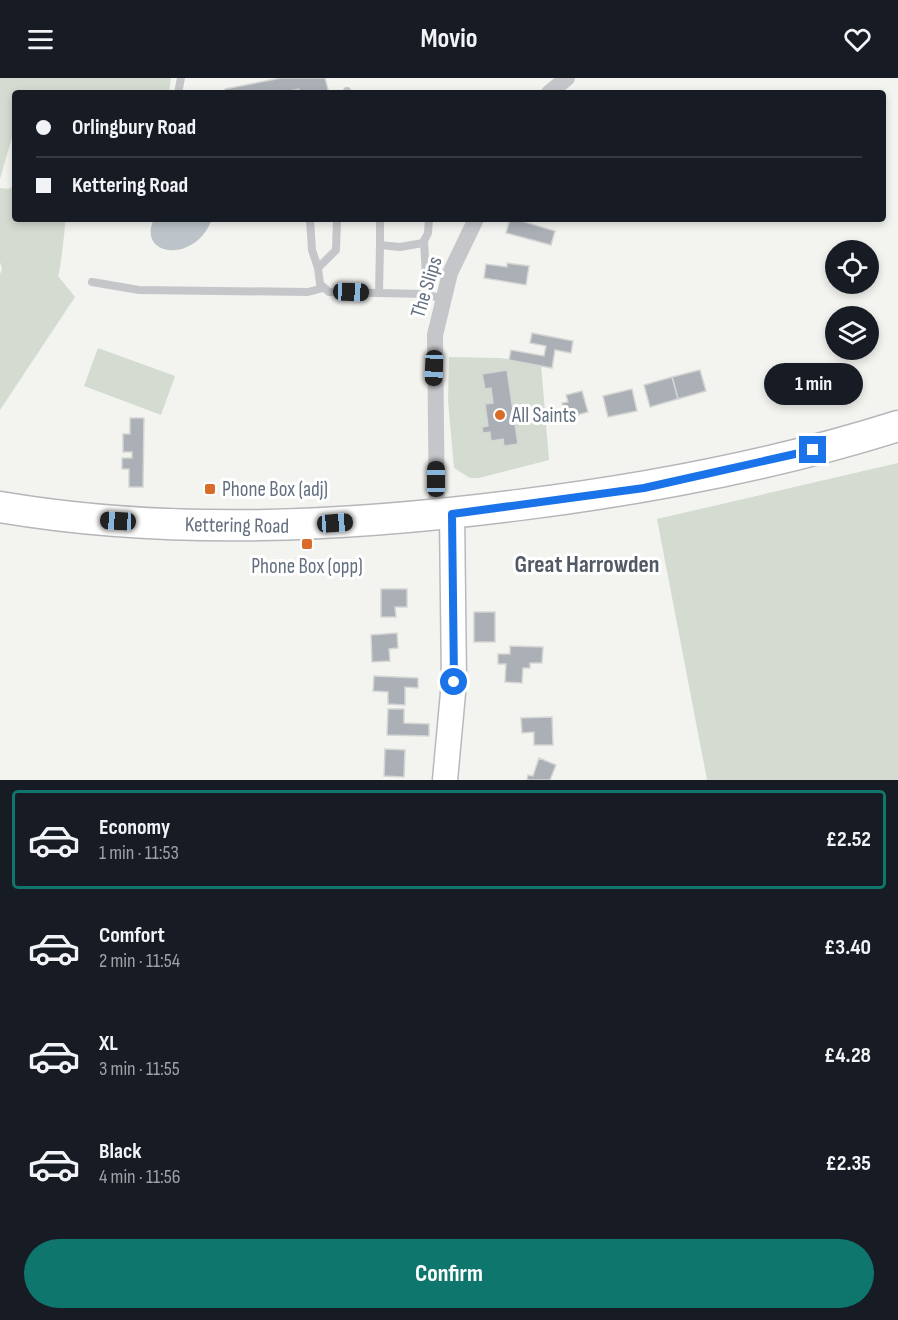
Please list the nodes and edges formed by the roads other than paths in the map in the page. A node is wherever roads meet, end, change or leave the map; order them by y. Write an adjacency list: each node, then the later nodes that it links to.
1 (567, 78): 2 (street)
2 (553, 90)
3 (310, 222): 10 (lane)
4 (337, 222): 10 (lane)
5 (380, 222): 9 (lane)
6 (428, 222): 8 (lane)
7 (475, 222): 14 (street, The Slips)
8 (424, 241): 9 (lane); 14 (lane)
9 (380, 245): 13 (lane)
10 (318, 268): 12 (lane)
11 (92, 282): 12 (lane)
12 (322, 288): 13 (lane)
13 (378, 293): 14 (lane)
14 (435, 296): 17 (street, The Slips)
15 (896, 426): 17 (highway, Kettering Road)
16 (0, 507): 17 (highway, Kettering Road)
17 (444, 514): 18 (main road)
18 (445, 780)

